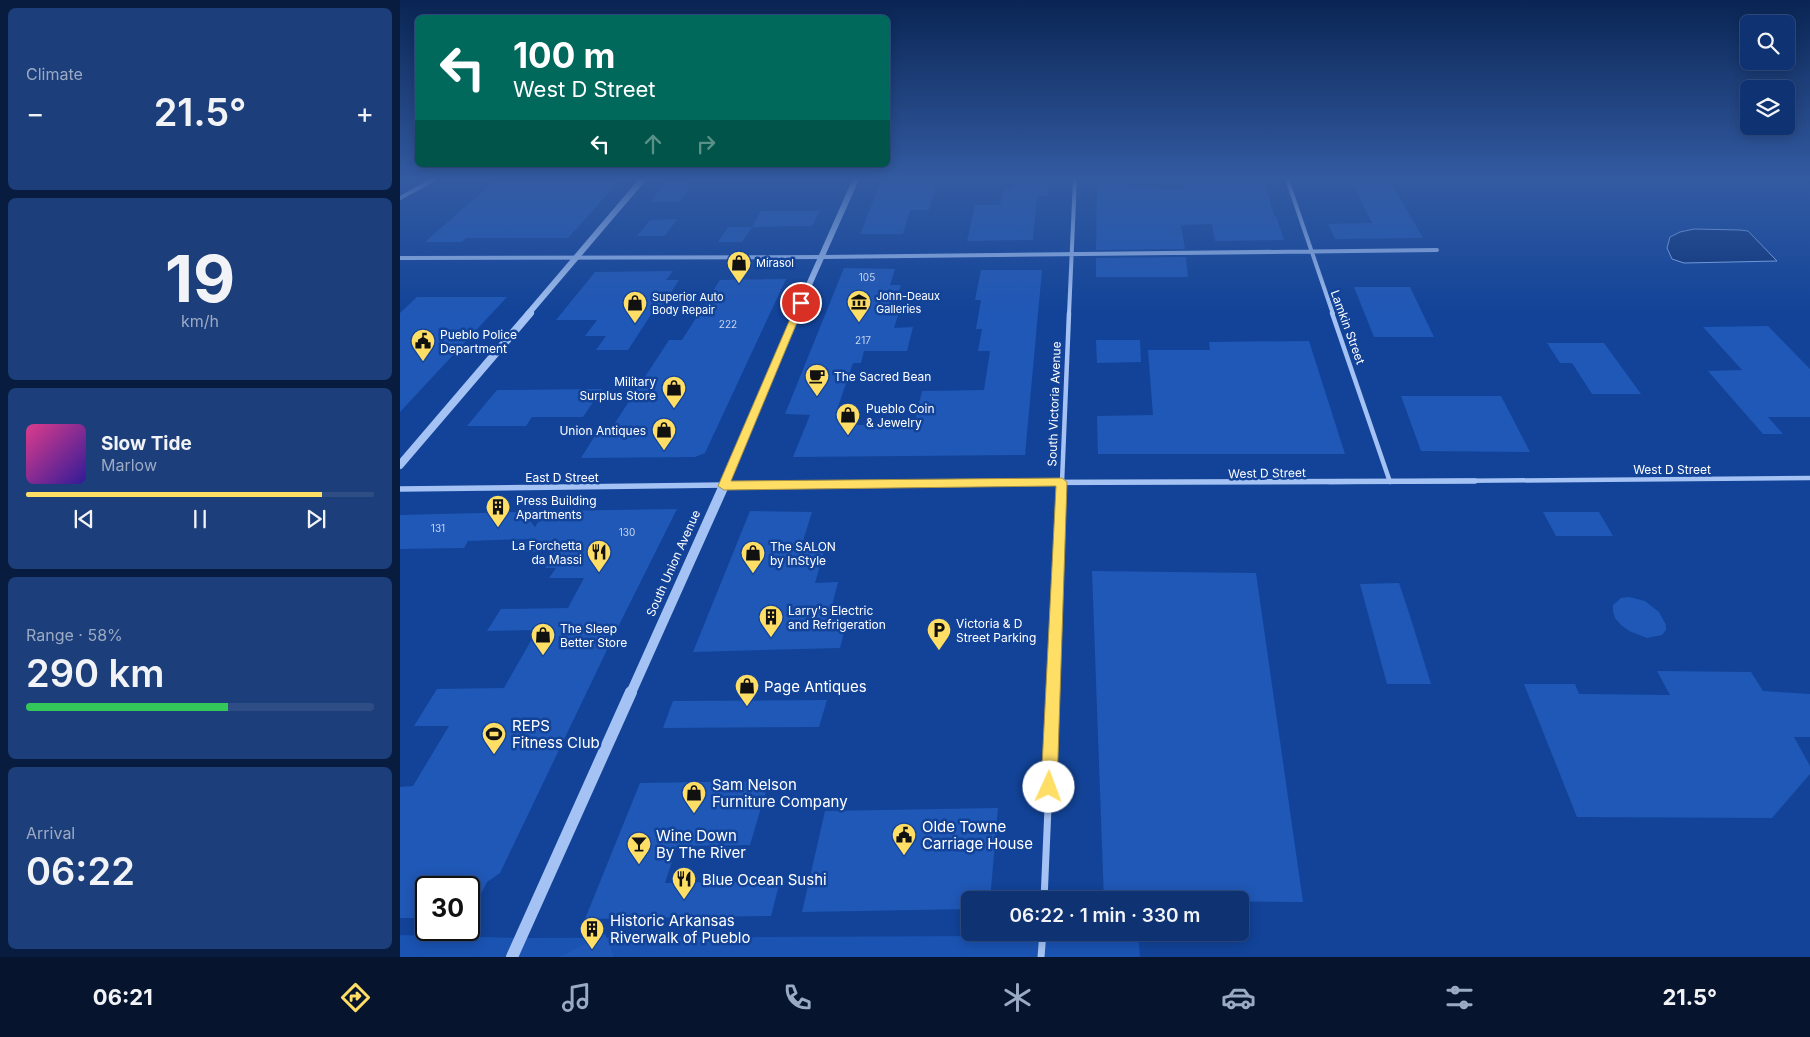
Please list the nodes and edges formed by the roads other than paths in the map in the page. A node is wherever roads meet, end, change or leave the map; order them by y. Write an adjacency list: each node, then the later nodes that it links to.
1 (605, 224): 8 (street)
2 (836, 224): 9 (street, South Union Avenue)
3 (1072, 224): 7 (street, South Victoria Avenue)
4 (1302, 224): 6 (street, Lamkin Street)
5 (1437, 250): 6 (street)
6 (1311, 252): 7 (street); 14 (street, Lamkin Street)
7 (1071, 254): 9 (street); 13 (street, South Victoria Avenue)
8 (577, 257): 9 (street); 10 (street); 11 (street)
9 (821, 257): 15 (street, South Union Avenue)
10 (400, 258)
11 (400, 465)
12 (1810, 478): 14 (street, West D Street)
13 (1062, 482): 14 (street, West D Street); 15 (street, West D Street); 17 (street, South Victoria Avenue)
14 (1390, 482)
15 (724, 486): 16 (street, East D Street); 19 (street, South Union Avenue)
16 (400, 489)
17 (1044, 891)
18 (1042, 941): 20 (street)
19 (513, 956)
20 (1041, 957)

